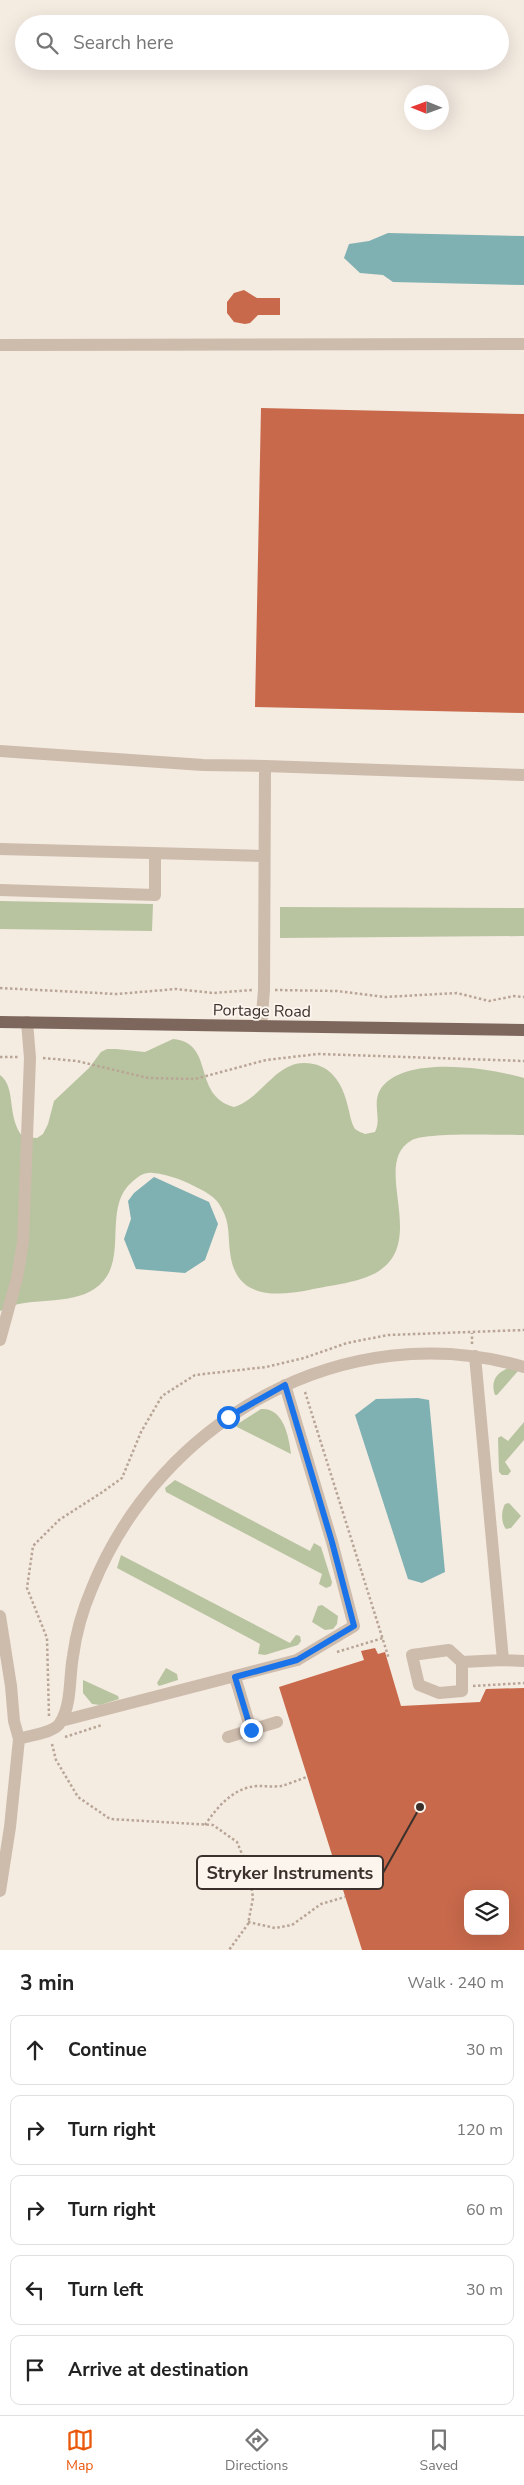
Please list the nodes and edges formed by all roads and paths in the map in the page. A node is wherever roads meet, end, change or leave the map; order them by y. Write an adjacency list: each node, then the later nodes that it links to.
1 (524, 344): 2 (street)
2 (0, 345)
3 (0, 751): 4 (street)
4 (265, 766): 5 (street); 8 (street)
5 (524, 775)
6 (0, 849): 7 (street)
7 (155, 854): 8 (street); 9 (street)
8 (264, 856): 12 (street)
9 (0, 890)
10 (0, 1022): 11 (main road, Portage Road)
11 (27, 1022): 12 (main road, Portage Road); 15 (street)
12 (261, 1026): 13 (main road, Portage Road)
13 (524, 1030)
14 (0, 1057): 15 (path)
15 (30, 1058): 16 (path); 18 (street)
16 (524, 1061)
17 (472, 1333): 19 (path)
18 (0, 1340)
19 (473, 1350): 22 (street); 23 (street); 27 (street)
20 (294, 1360): 21 (path)
21 (296, 1365)
22 (524, 1367)
23 (285, 1385): 30 (street); 33 (street)
24 (304, 1388): 26 (path)
25 (0, 1616): 37 (street)
26 (389, 1659)
27 (503, 1660): 28 (street); 29 (street)
28 (524, 1661)
29 (462, 1662): 32 (street); 32 (street)
30 (235, 1677): 33 (street); 35 (street)
31 (524, 1683): 32 (path)
32 (462, 1686)
33 (61, 1721): 37 (street)
34 (277, 1722): 35 (street)
35 (251, 1730): 36 (street)
36 (228, 1738)
37 (19, 1739): 40 (street)
38 (307, 1777): 39 (path)
39 (205, 1825)
40 (0, 1891)
41 (344, 1897): 42 (path)
42 (248, 1922)

